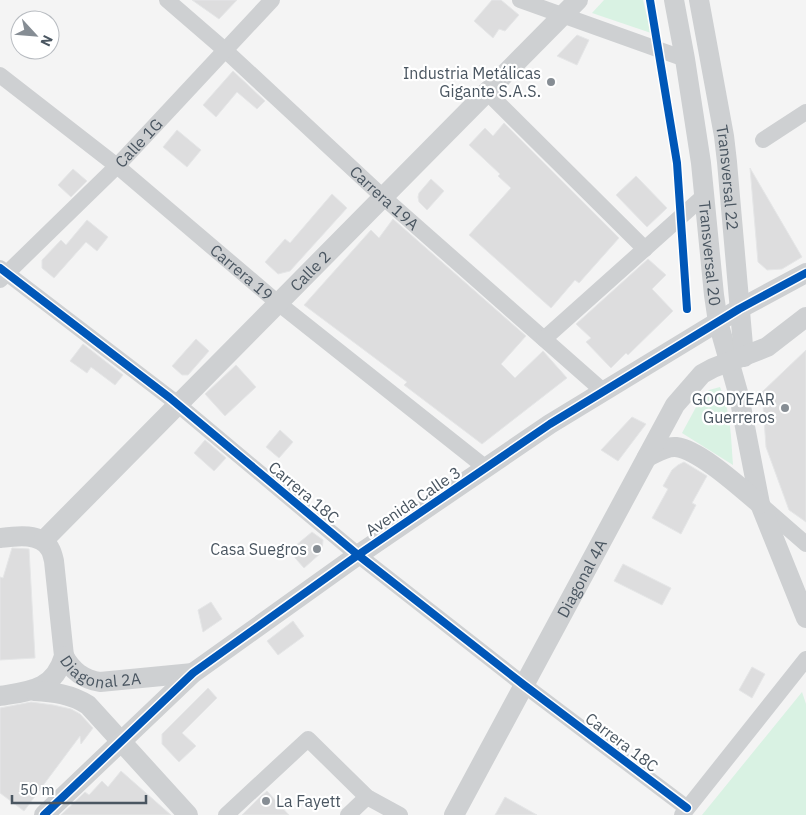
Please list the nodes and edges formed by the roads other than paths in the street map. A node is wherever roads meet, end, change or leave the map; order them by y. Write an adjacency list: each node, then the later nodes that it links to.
1 (167, 0): 8 (street, Carrera 19A)
2 (272, 0): 8 (street, Calle 1G)
3 (520, 0): 7 (street)
4 (578, 0): 7 (street, Calle 2)
5 (674, 0): 9 (street, Transversal 20)
6 (699, 0): 21 (street, Transversal 22)
7 (562, 15): 9 (street); 11 (street, Calle 2)
8 (226, 51): 14 (street, Calle 1G); 16 (street, Carrera 19A)
9 (685, 59): 15 (street, Transversal 20)
10 (0, 75): 14 (street, Carrera 19)
11 (487, 92): 16 (street, Calle 2); 17 (street)
12 (806, 112): 13 (street)
13 (762, 140)
14 (117, 166): 19 (street, Calle 1G); 20 (street, Carrera 19)
15 (705, 195): 17 (street); 23 (street, Transversal 20)
16 (383, 197): 20 (street, Calle 2); 24 (street, Carrera 19A)
17 (645, 249): 24 (street)
18 (806, 272): 21 (street, Avenida Calle 3)
19 (2, 274): 27 (street, Carrera 18C)
20 (278, 303): 27 (street, Calle 2); 29 (street, Carrera 19)
21 (739, 309): 23 (street, Avenida Calle 3); 25 (street, Transversal 22)
22 (806, 317): 25 (street)
23 (718, 322): 25 (street, Transversal 20); 26 (street, Avenida Calle 3)
24 (544, 339): 26 (street, Carrera 19A)
25 (737, 360): 28 (street, Diagonal 4A); 30 (street, Transversal 20)
26 (603, 391): 29 (street, Avenida Calle 3)
27 (178, 405): 32 (street, Calle 2); 34 (street, Carrera 18C)
28 (647, 457): 30 (street); 39 (street, Diagonal 4A)
29 (486, 468): 34 (street, Avenida Calle 3)
30 (760, 504): 33 (street); 35 (street)
31 (0, 538): 32 (street)
32 (43, 541): 36 (street)
33 (806, 544)
34 (358, 555): 38 (street, Avenida Calle 3); 39 (street, Carrera 18C)
35 (806, 618)
36 (64, 656): 38 (street, Diagonal 2A); 40 (street, Diagonal 2A)
37 (806, 659): 44 (street)
38 (194, 673): 42 (street, Avenida Calle 3)
39 (524, 685): 44 (street, Carrera 18C); 50 (street, Diagonal 4A)
40 (34, 691): 41 (street, Diagonal 2A); 42 (street)
41 (0, 696)
42 (121, 742): 45 (street, Avenida Calle 3); 46 (street)
43 (367, 797): 47 (street); 48 (street); 49 (street)
44 (684, 812)
45 (44, 815)
46 (188, 815)
47 (226, 815)
48 (348, 815)
49 (400, 815)
50 (454, 815)

